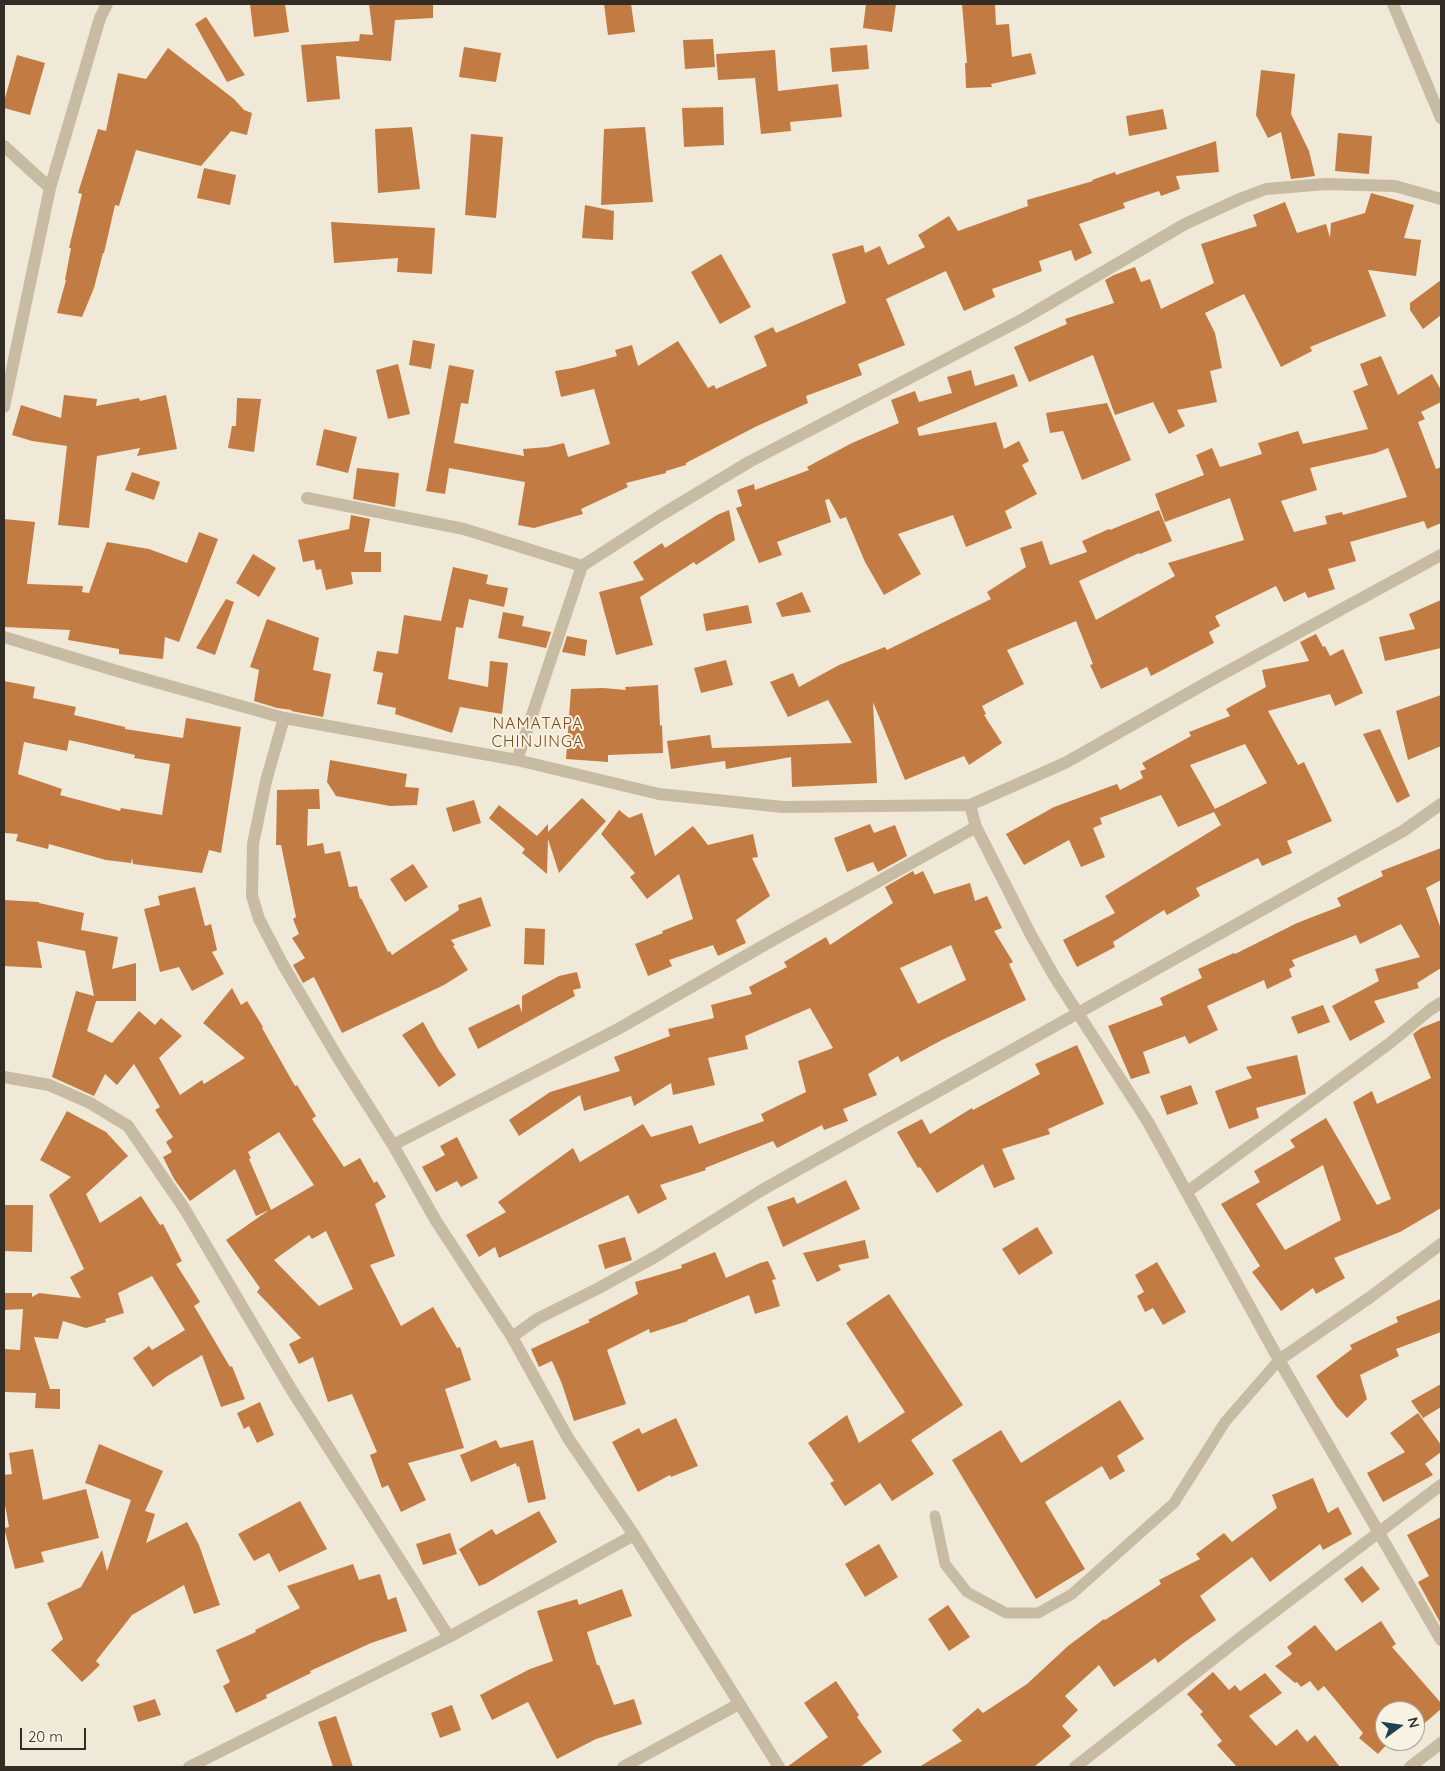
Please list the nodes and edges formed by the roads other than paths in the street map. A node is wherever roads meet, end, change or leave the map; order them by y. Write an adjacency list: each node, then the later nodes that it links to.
1 (108, 4): 5 (street)
2 (1393, 4): 3 (street)
3 (1441, 118)
4 (4, 146): 5 (street)
5 (50, 188): 7 (street)
6 (1441, 198): 10 (street)
7 (4, 407)
8 (307, 498): 10 (street)
9 (1441, 556): 15 (street)
10 (582, 566): 13 (street)
11 (4, 637): 12 (street)
12 (284, 718): 13 (street); 20 (street)
13 (517, 760): 15 (street)
14 (1441, 804): 18 (street)
15 (970, 805): 16 (street)
16 (976, 827): 18 (street); 20 (street)
17 (1441, 1003): 21 (street)
18 (1078, 1013): 21 (street); 23 (street)
19 (4, 1077): 29 (street)
20 (393, 1145): 23 (street)
21 (1188, 1192): 24 (street)
22 (1441, 1244): 24 (street)
23 (512, 1337): 28 (street)
24 (1280, 1360): 26 (lane); 27 (street)
25 (1441, 1485): 27 (street)
26 (935, 1516)
27 (1379, 1531): 30 (street); 36 (street)
28 (634, 1535): 29 (street); 31 (street)
29 (449, 1636): 33 (street)
30 (1441, 1640)
31 (740, 1704): 34 (street); 35 (street)
32 (1441, 1743): 37 (street)
33 (189, 1767)
34 (623, 1767)
35 (779, 1767)
36 (1075, 1767)
37 (1410, 1767)

